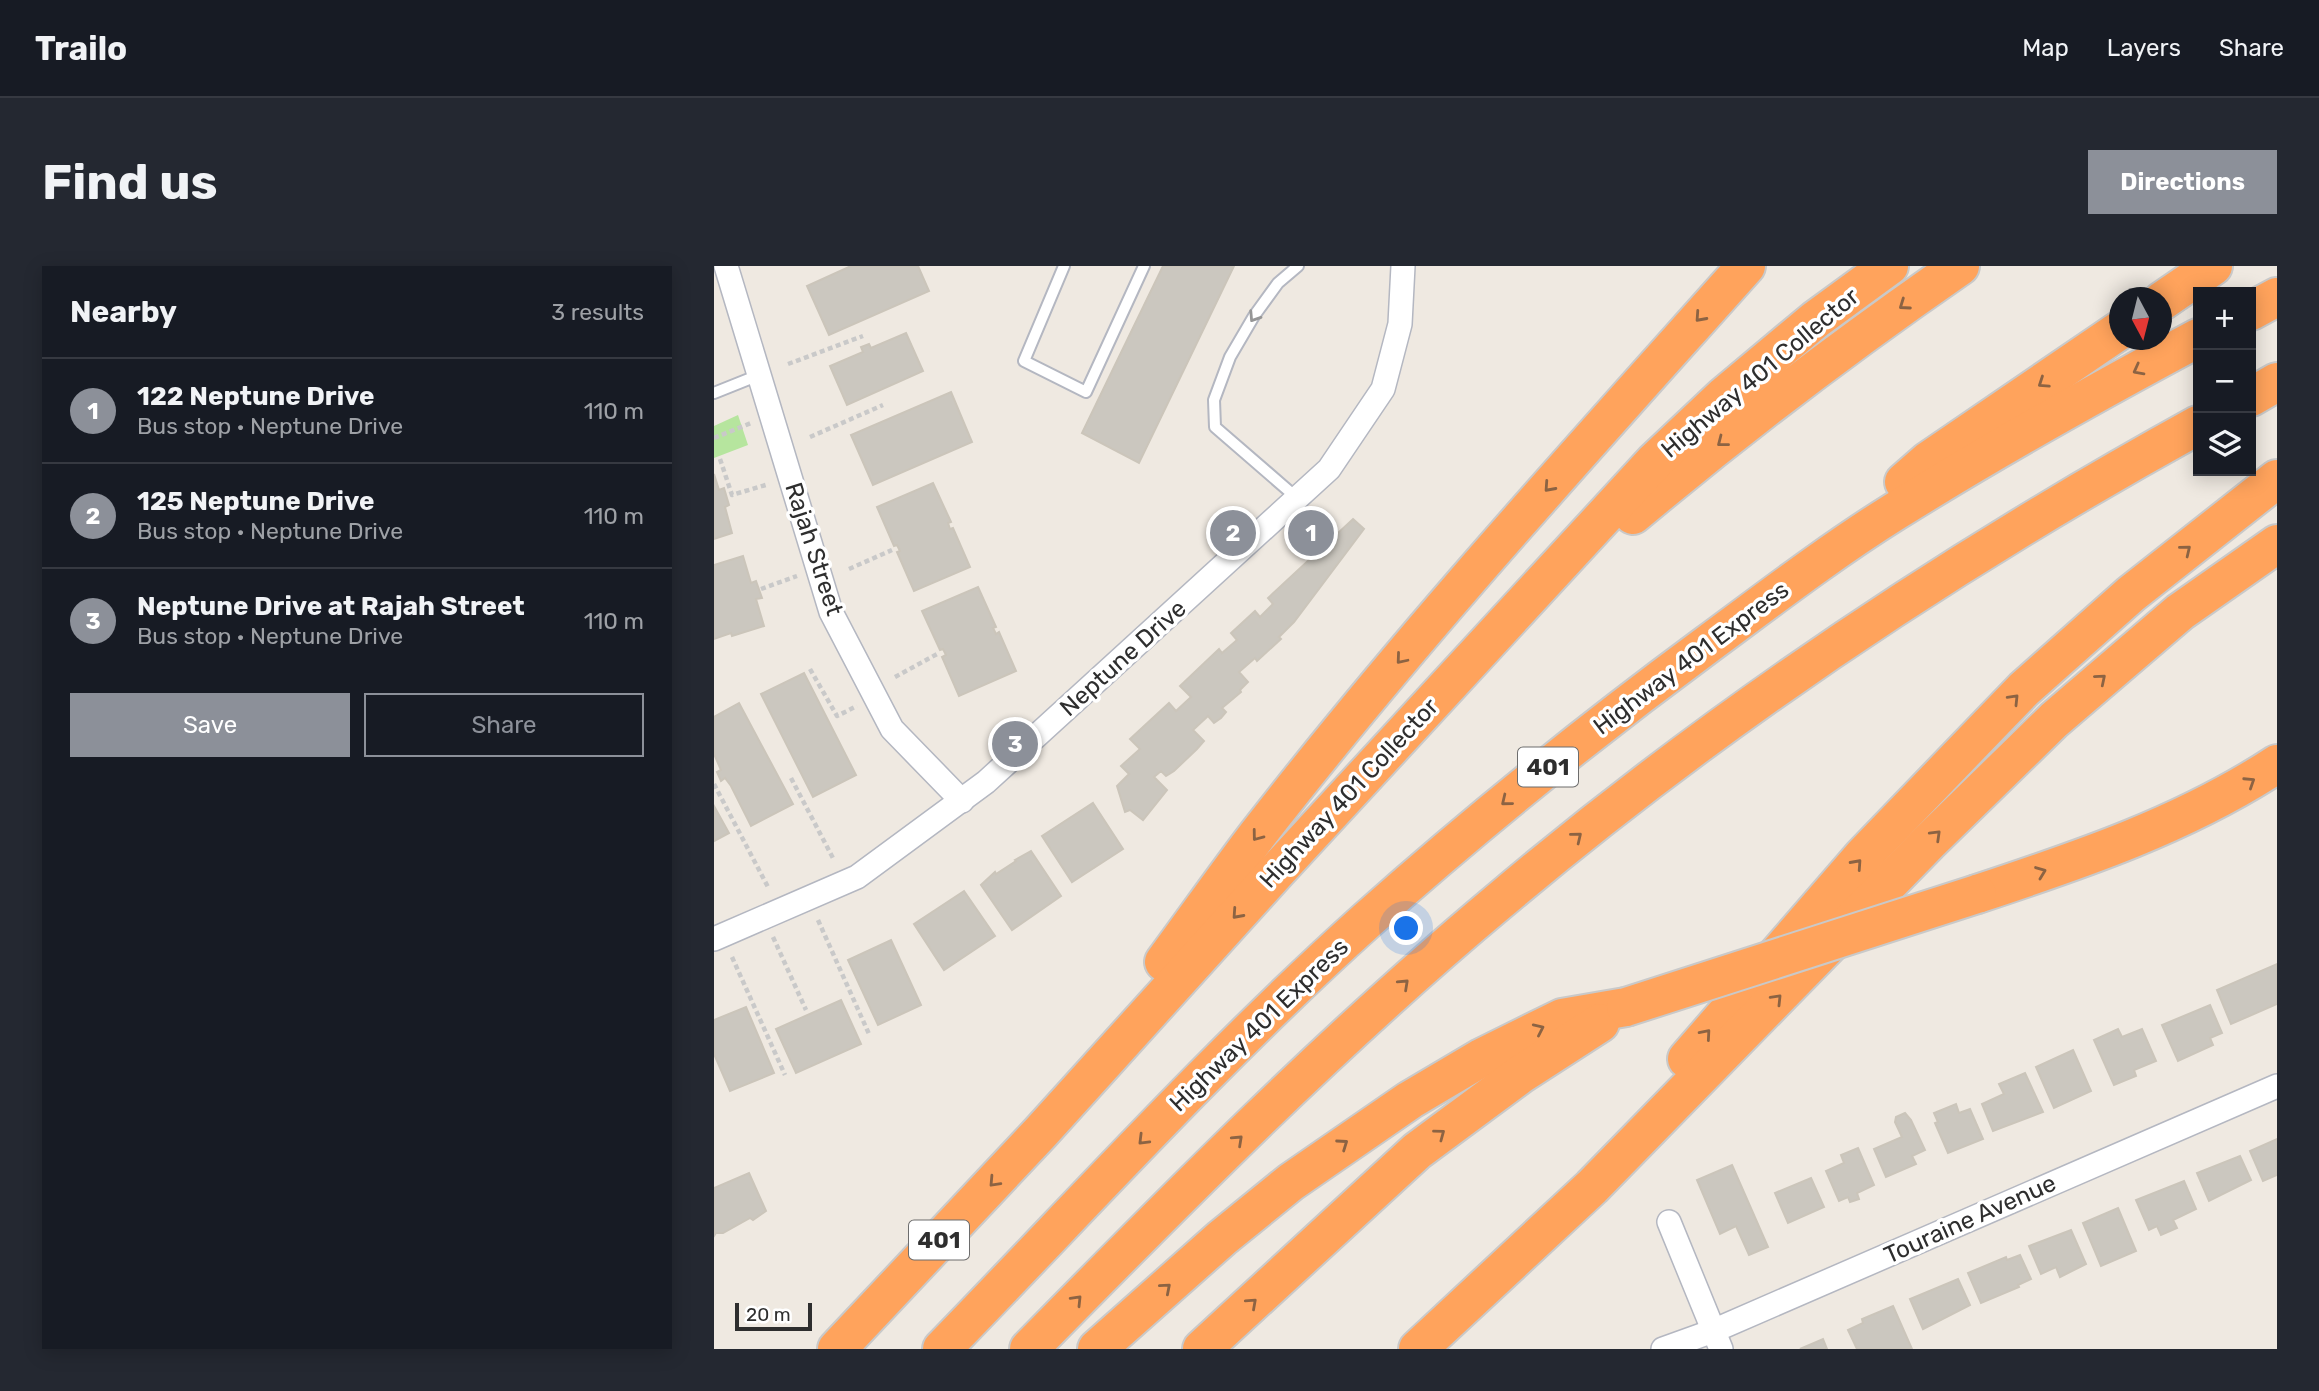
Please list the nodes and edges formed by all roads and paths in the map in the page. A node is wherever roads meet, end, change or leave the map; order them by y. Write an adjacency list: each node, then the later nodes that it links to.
1 (726, 266): 17 (street, Rajah Street)
2 (1064, 266): 3 (lane)
3 (1144, 266)
4 (1298, 266): 29 (lane, one-way to 29)
5 (1403, 266): 29 (street, Neptune Drive)
6 (1746, 266): 55 (highway, one-way to 55)
7 (1889, 266): 36 (highway, Highway 401 Collector / 401)
8 (1960, 266): 36 (highway, one-way to 36)
9 (2213, 266): 10 (highway)
10 (2172, 294)
11 (2277, 297): 12 (highway)
12 (2256, 308)
13 (863, 336): 16 (path)
14 (2109, 337): 34 (highway, one-way to 34)
15 (2193, 341): 34 (highway, Highway 401 Express / 401, one-way to 34)
16 (788, 364)
17 (759, 374): 19 (lane); 22 (street, Rajah Street)
18 (2277, 382): 20 (highway)
19 (714, 393)
20 (2256, 394)
21 (883, 405): 25 (path)
22 (771, 414): 24 (path); 27 (street, Rajah Street)
23 (2193, 428): 61 (highway, one-way to 23)
24 (714, 438)
25 (810, 438)
26 (720, 459): 27 (path)
27 (790, 477): 32 (street, Rajah Street)
28 (2277, 479): 56 (highway, one-way to 28)
29 (1297, 498): 44 (street, Neptune Drive)
30 (2277, 544): 56 (highway, one-way to 30)
31 (892, 550): 33 (path)
32 (818, 569): 35 (path); 40 (street, Rajah Street)
33 (849, 569)
34 (1787, 585): 60 (highway, Highway 401 Express / 401, one-way to 60)
35 (761, 589)
36 (1517, 613): 55 (highway, Highway 401 Collector / 401, one-way to 55)
37 (939, 653): 39 (path)
38 (810, 669): 40 (path)
39 (895, 677)
40 (875, 697): 44 (street, Rajah Street)
41 (2277, 764): 50 (highway, one-way to 41, bridge)
42 (791, 778): 45 (path)
43 (714, 784): 46 (path)
44 (962, 801): 47 (street, Neptune Drive)
45 (834, 860)
46 (770, 889)
47 (808, 898): 48 (street, Neptune Drive); 52 (path)
48 (764, 917): 49 (street, Neptune Drive); 51 (path)
49 (718, 937): 53 (path)
50 (1626, 1007): 62 (highway, one-way to 50); 63 (highway, one-way to 50)
51 (806, 1010)
52 (869, 1034)
53 (785, 1075)
54 (2277, 1086): 58 (street, Touraine Avenue)
55 (1041, 1132): 59 (highway, Highway 401 Collector / 401, one-way to 59)
56 (1592, 1187): 64 (highway)
57 (1669, 1222): 58 (street)
58 (1717, 1340): 65 (street, Touraine Avenue)
59 (836, 1349)
60 (942, 1349)
61 (1029, 1349)
62 (1097, 1349)
63 (1202, 1349)
64 (1418, 1349)
65 (1663, 1349)

